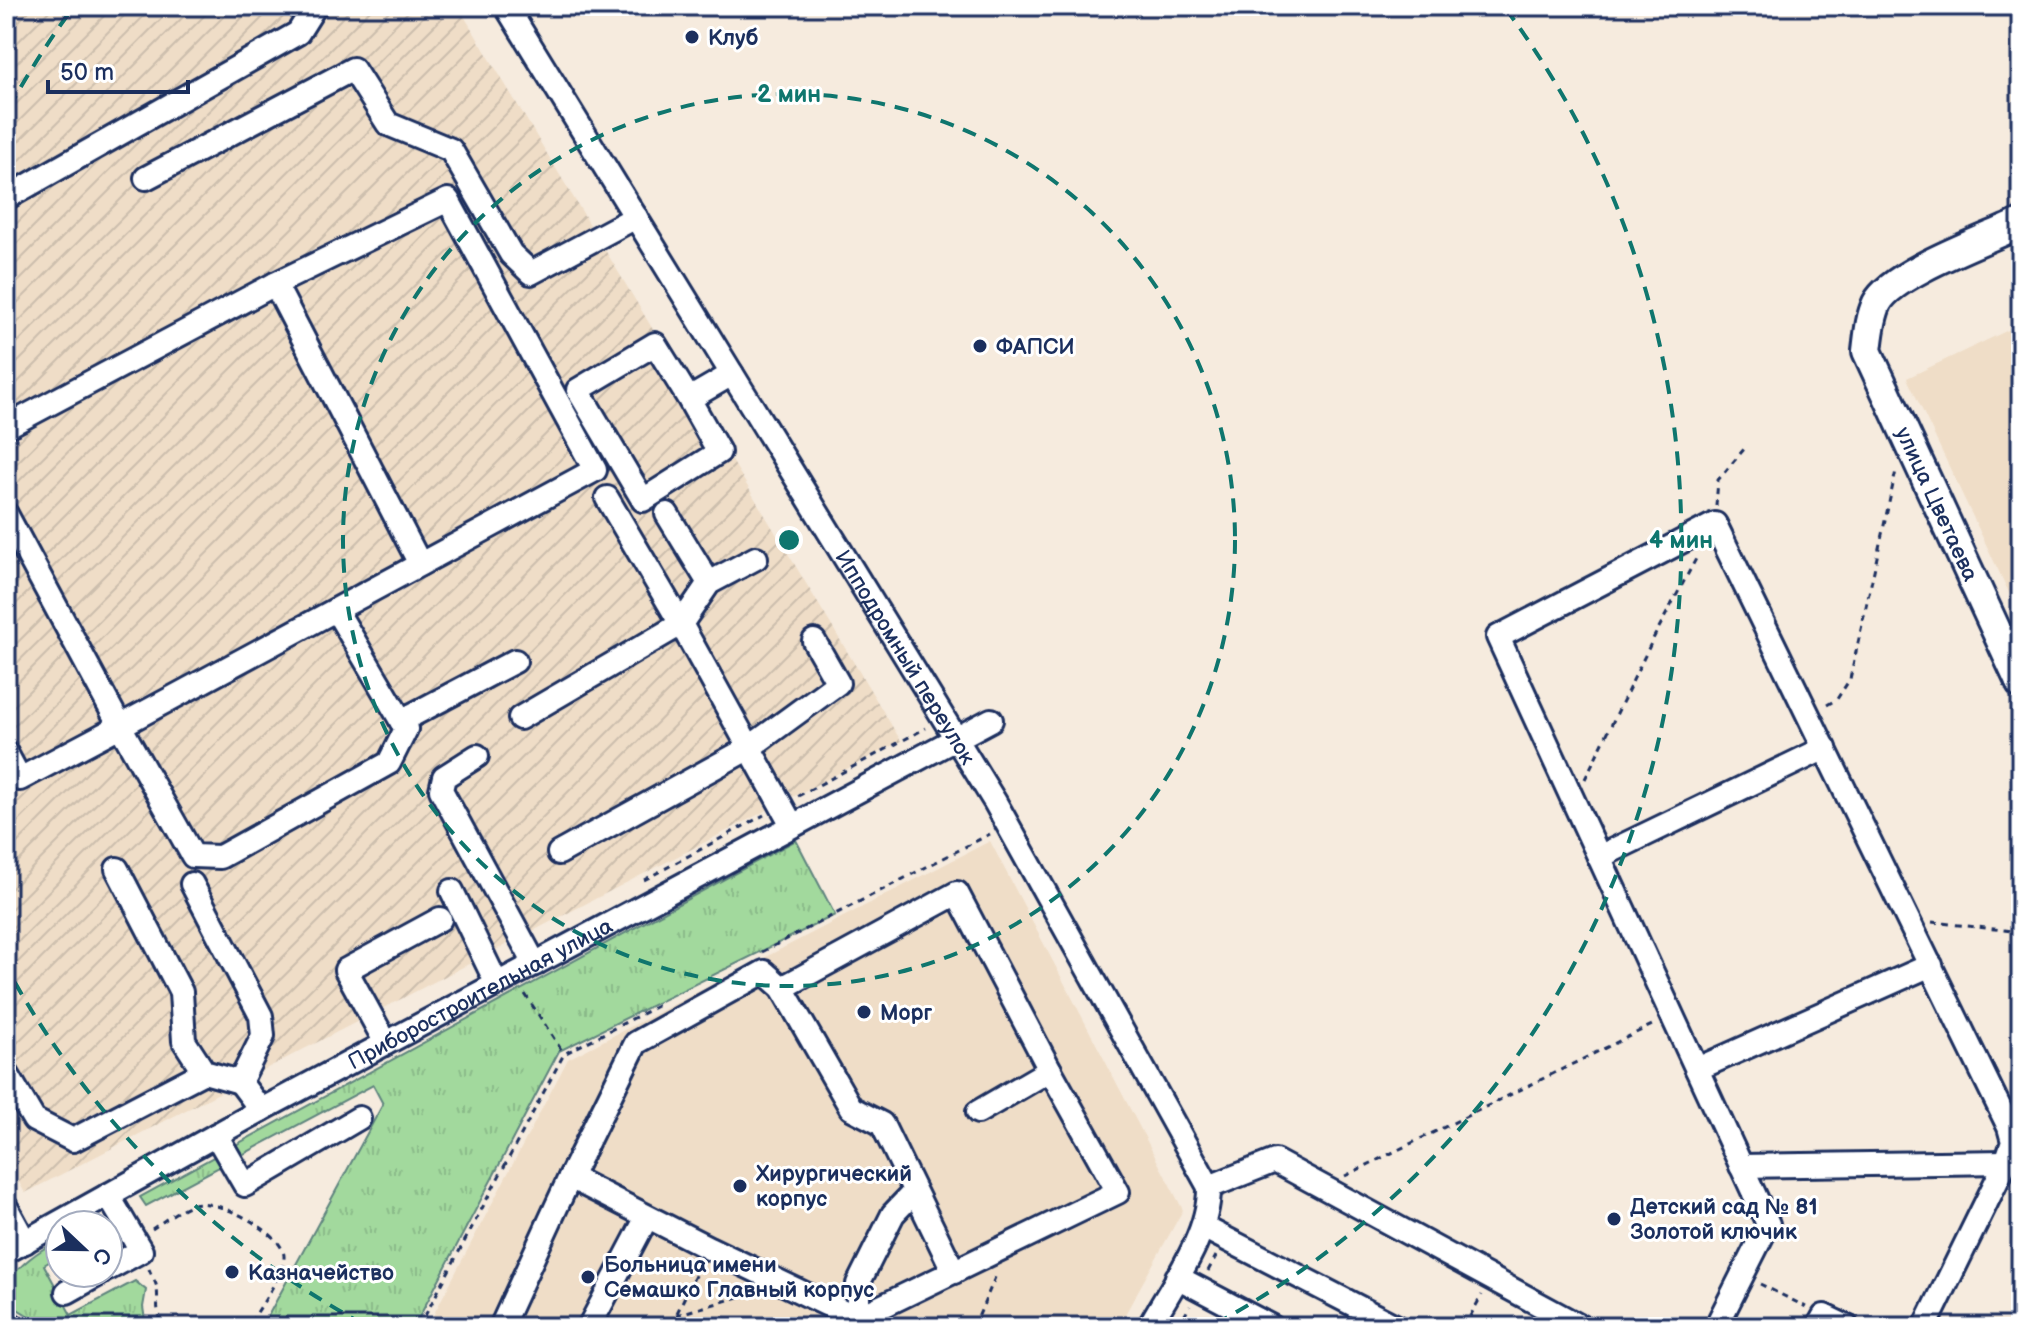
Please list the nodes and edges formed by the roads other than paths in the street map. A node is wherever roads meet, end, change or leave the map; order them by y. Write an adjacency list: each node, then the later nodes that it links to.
1 (315, 6): 4 (street)
2 (506, 6): 5 (street, Ипподромный переулок)
3 (146, 178): 5 (street)
4 (6, 198)
5 (636, 217): 8 (street, Ипподромный переулок)
6 (2021, 223): 21 (main road, улица Цветаева)
7 (275, 284): 10 (street); 15 (street); 15 (street)
8 (732, 374): 9 (street); 26 (street, Ипподромный переулок)
9 (689, 399): 9 (street)
10 (6, 427)
11 (607, 498): 18 (street)
12 (6, 514): 25 (street)
13 (667, 514): 16 (street)
14 (756, 558): 16 (street)
15 (420, 564): 17 (street)
16 (709, 583): 18 (street)
17 (336, 610): 24 (street); 25 (street)
18 (681, 624): 22 (street); 27 (street)
19 (814, 641): 27 (street)
20 (515, 661): 24 (street)
21 (2021, 684)
22 (520, 718)
23 (991, 720): 26 (street, Приборостроительная улица)
24 (401, 721): 25 (street)
25 (120, 726): 29 (street)
26 (957, 739): 31 (street, Приборостроительная улица); 55 (street, Ипподромный переулок)
27 (749, 748): 31 (street); 32 (street)
28 (1825, 748): 33 (street); 33 (street); 39 (street)
29 (6, 753)
30 (477, 756): 38 (street)
31 (792, 825): 38 (street, Приборостроительная улица)
32 (559, 853)
33 (1599, 857): 43 (street)
34 (117, 869): 46 (street)
35 (192, 884): 47 (street)
36 (452, 891): 40 (street)
37 (440, 919): 42 (street)
38 (535, 964): 40 (street, Приборостроительная улица)
39 (1931, 965): 43 (street); 52 (street)
40 (505, 980): 42 (street, Приборостроительная улица)
41 (782, 988): 44 (street); 54 (street); 56 (street)
42 (386, 1043): 48 (street, Приборостроительная улица)
43 (1697, 1069): 53 (street)
44 (1050, 1070): 49 (street); 65 (street)
45 (6, 1072): 46 (street)
46 (204, 1072): 47 (street)
47 (240, 1082): 48 (street)
48 (261, 1110): 51 (street, Приборостроительная улица)
49 (978, 1112)
50 (359, 1118): 51 (street)
51 (216, 1135): 57 (street, Приборостроительная улица)
52 (2006, 1162): 53 (street); 79 (street)
53 (1741, 1166): 77 (street)
54 (570, 1177): 60 (street); 71 (street)
55 (1209, 1187): 62 (street); 76 (street)
56 (914, 1192): 65 (street); 70 (street)
57 (108, 1195): 59 (street); 63 (street, Приборостроительная улица)
58 (6, 1207): 63 (street)
59 (116, 1209)
60 (647, 1217): 70 (street); 72 (street)
61 (124, 1222): 64 (street)
62 (1203, 1227): 66 (street); 75 (street)
63 (15, 1247)
64 (124, 1256)
65 (954, 1272): 70 (street)
66 (1177, 1277): 73 (street); 74 (street)
67 (72, 1289): 68 (street)
68 (67, 1292)
69 (1821, 1322): 78 (street)
70 (862, 1324)
71 (501, 1327)
72 (589, 1327)
73 (1149, 1327)
74 (1272, 1327)
75 (1397, 1327)
76 (1581, 1327)
77 (1716, 1327)
78 (1847, 1327)
79 (1925, 1327)

